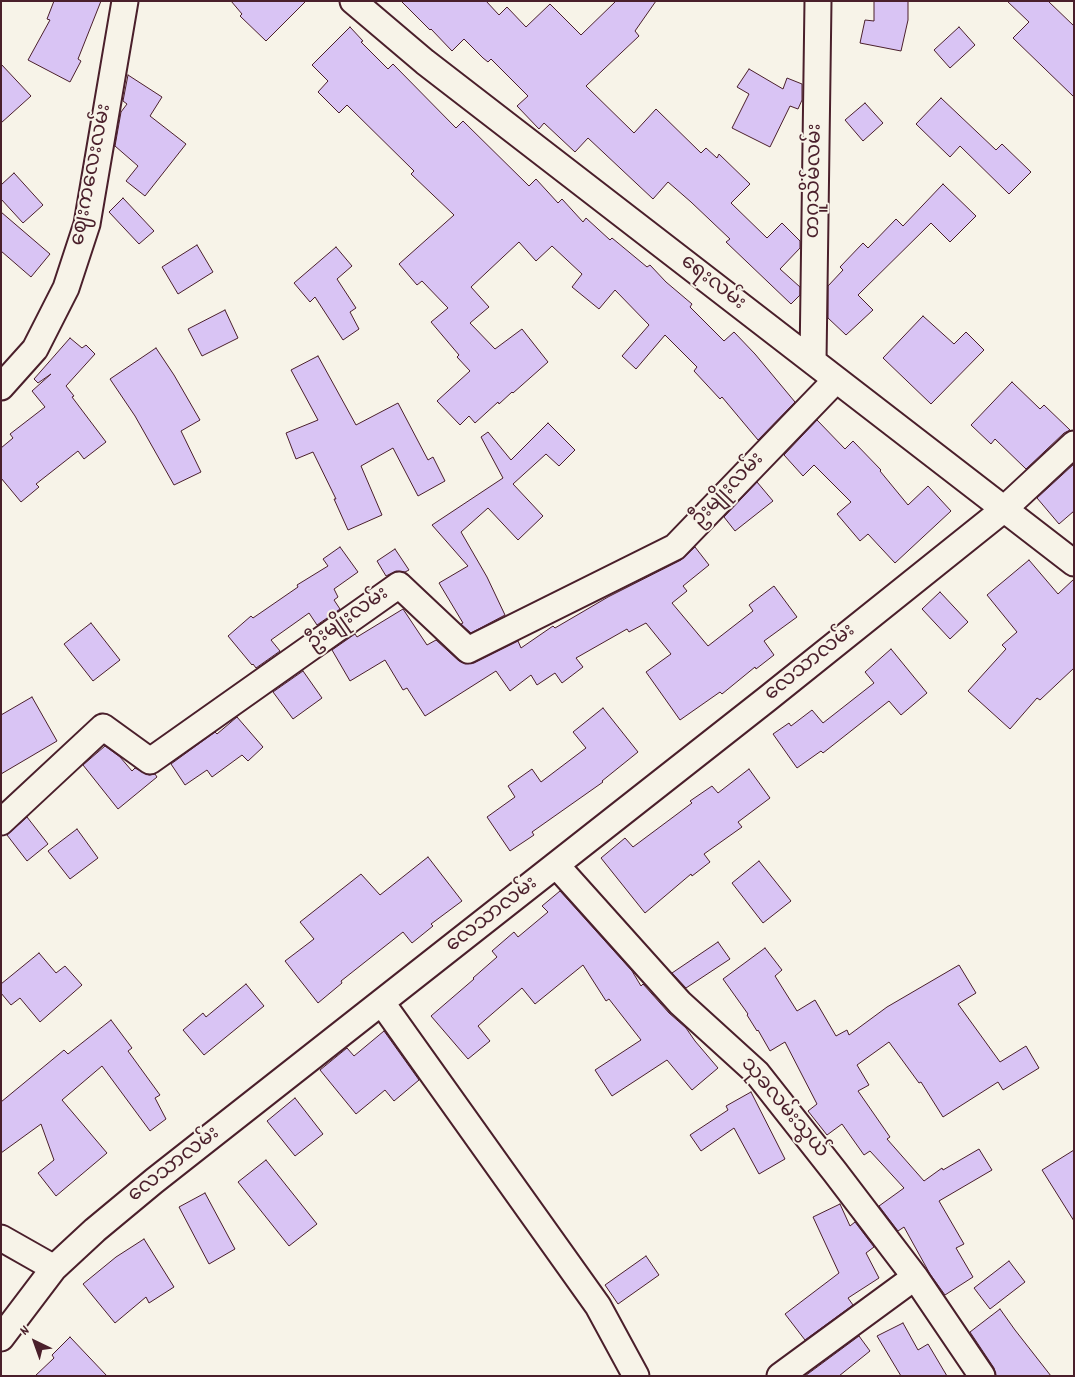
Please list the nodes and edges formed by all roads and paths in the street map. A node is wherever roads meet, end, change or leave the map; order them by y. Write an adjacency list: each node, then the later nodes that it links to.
1 (125, 1): 6 (street, ဈေးကလေးလမ်း)
2 (353, 1): 4 (street, ရေးလမ်း)
3 (818, 1): 4 (street, တဂူသိမ်လမ်း)
4 (813, 361): 5 (street, ရေးလမ်း)
5 (836, 380): 8 (street, ရေးလမ်း); 10 (street, ဦးမျိုးလမ်း)
6 (1, 387)
7 (1074, 444): 8 (street, လေသာလမ်း)
8 (1003, 510): 9 (street, ရေးလမ်း); 11 (street, လေသာလမ်း)
9 (1074, 563)
10 (1, 822)
11 (557, 866): 12 (street, လေသာလမ်း); 15 (street, သုခလမ်းသွယ်)
12 (382, 1003): 14 (street, လေသာလမ်း); 17 (street)
13 (1, 1238): 14 (street)
14 (54, 1268): 16 (street, လေသာလမ်း)
15 (915, 1278): 18 (street); 19 (street, သုခလမ်းသွယ်)
16 (1, 1338)
17 (636, 1376)
18 (780, 1376)
19 (982, 1376)

